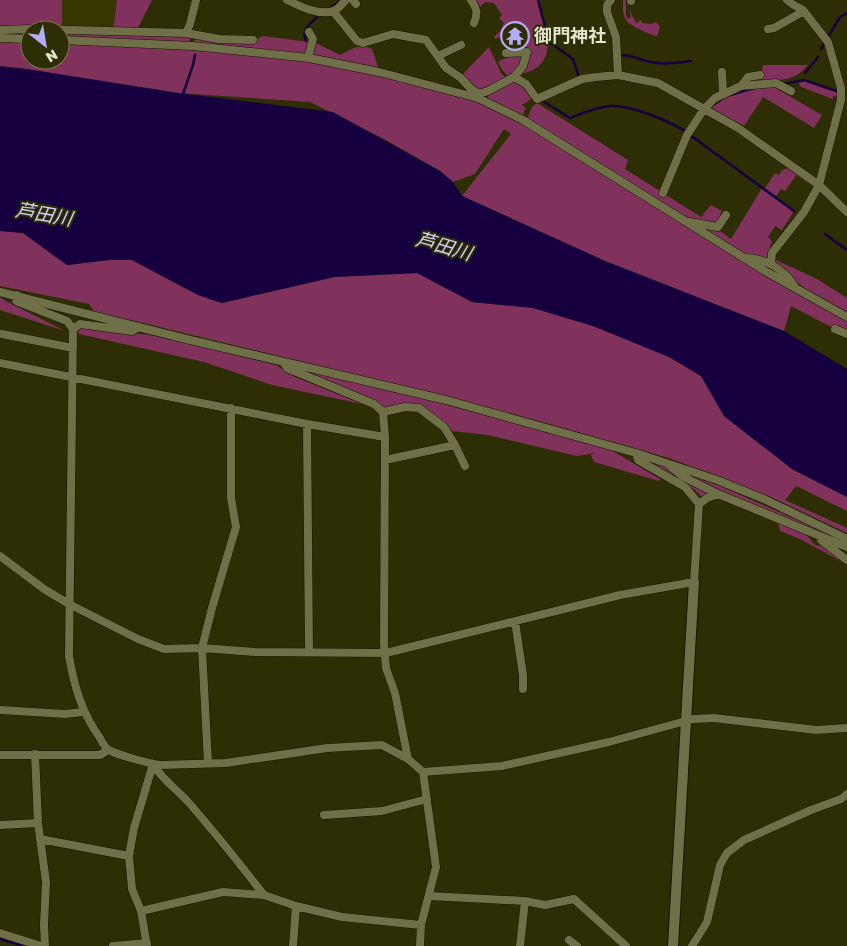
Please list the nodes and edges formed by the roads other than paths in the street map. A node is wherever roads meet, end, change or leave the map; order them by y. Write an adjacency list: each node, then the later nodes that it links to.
1 (196, 0): 13 (street)
2 (286, 0): 7 (street)
3 (346, 0): 7 (street)
4 (611, 0): 25 (street)
5 (787, 0): 8 (street)
6 (474, 3): 9 (street); 10 (street)
7 (333, 10): 21 (street)
8 (804, 11): 11 (street); 28 (street)
9 (480, 15)
10 (474, 23)
11 (768, 29)
12 (0, 30): 13 (street)
13 (186, 33): 18 (street)
14 (314, 37): 22 (street)
15 (0, 38): 16 (street)
16 (20, 39)
17 (70, 40): 22 (street)
18 (253, 40)
19 (461, 45): 21 (street)
20 (506, 53): 26 (street)
21 (438, 56): 31 (street)
22 (308, 58): 31 (street)
23 (722, 72): 30 (street)
24 (760, 75): 27 (street)
25 (618, 76): 26 (street); 32 (street)
26 (514, 77): 31 (street)
27 (741, 86): 29 (street); 30 (street)
28 (844, 90): 33 (street)
29 (791, 91)
30 (723, 94): 32 (street)
31 (478, 96): 37 (street)
32 (704, 109): 33 (street); 34 (street)
33 (820, 185): 35 (street); 39 (street)
34 (663, 193)
35 (847, 212)
36 (726, 215): 37 (street)
37 (684, 221): 38 (street)
38 (744, 259): 39 (street); 40 (street)
39 (771, 263): 40 (street)
40 (796, 289): 43 (street)
41 (0, 292): 42 (street)
42 (17, 295): 44 (street); 46 (street)
43 (847, 317)
44 (139, 327): 46 (street); 50 (street)
45 (835, 329): 48 (street)
46 (73, 330): 49 (street)
47 (2, 334): 49 (street)
48 (847, 334)
49 (73, 348): 52 (street)
50 (284, 362): 54 (street); 58 (street)
51 (0, 363): 52 (street)
52 (72, 377): 53 (street); 70 (street)
53 (231, 408): 55 (street); 72 (street)
54 (383, 412): 56 (street); 57 (street)
55 (307, 424): 56 (street); 73 (street)
56 (385, 437): 59 (street)
57 (455, 445): 59 (street); 61 (street)
58 (636, 453): 60 (street); 63 (street)
59 (385, 460): 74 (street)
60 (665, 462): 62 (street); 65 (street)
61 (465, 466)
62 (718, 494): 63 (street); 64 (street)
63 (699, 504): 69 (street)
64 (822, 538): 66 (street); 68 (street)
65 (847, 538)
66 (847, 548)
67 (0, 556): 70 (street)
68 (847, 560)
69 (694, 582): 71 (street); 78 (street)
70 (70, 604): 72 (street); 77 (street)
71 (514, 621): 74 (street); 75 (street)
72 (202, 648): 73 (street); 84 (street)
73 (309, 652): 74 (street)
74 (386, 653): 83 (street)
75 (523, 689)
76 (0, 710): 77 (street)
77 (84, 712): 80 (street)
78 (687, 720): 79 (street); 86 (street); 111 (street)
79 (847, 728)
80 (108, 750): 81 (street); 85 (street)
81 (35, 754): 82 (street); 91 (street)
82 (0, 755)
83 (408, 759): 84 (street); 86 (street)
84 (208, 763): 85 (street)
85 (153, 764): 93 (street); 94 (street)
86 (423, 772): 88 (street)
87 (847, 794): 112 (street)
88 (427, 799): 89 (street); 95 (street)
89 (324, 815)
90 (0, 824): 91 (street)
91 (38, 824): 92 (street)
92 (40, 839): 93 (street); 104 (street)
93 (129, 856): 98 (street)
94 (264, 895): 97 (street); 98 (street)
95 (429, 896): 96 (street); 99 (street)
96 (525, 901): 108 (street); 110 (street)
97 (296, 906): 99 (street); 106 (street)
98 (141, 911): 102 (street)
99 (421, 925): 107 (street)
100 (0, 934): 103 (street)
101 (569, 940): 109 (street)
102 (147, 944): 105 (street)
103 (41, 946)
104 (45, 946)
105 (113, 946)
106 (293, 946)
107 (420, 946)
108 (520, 946)
109 (577, 946)
110 (626, 946)
111 (673, 946)
112 (692, 946)

